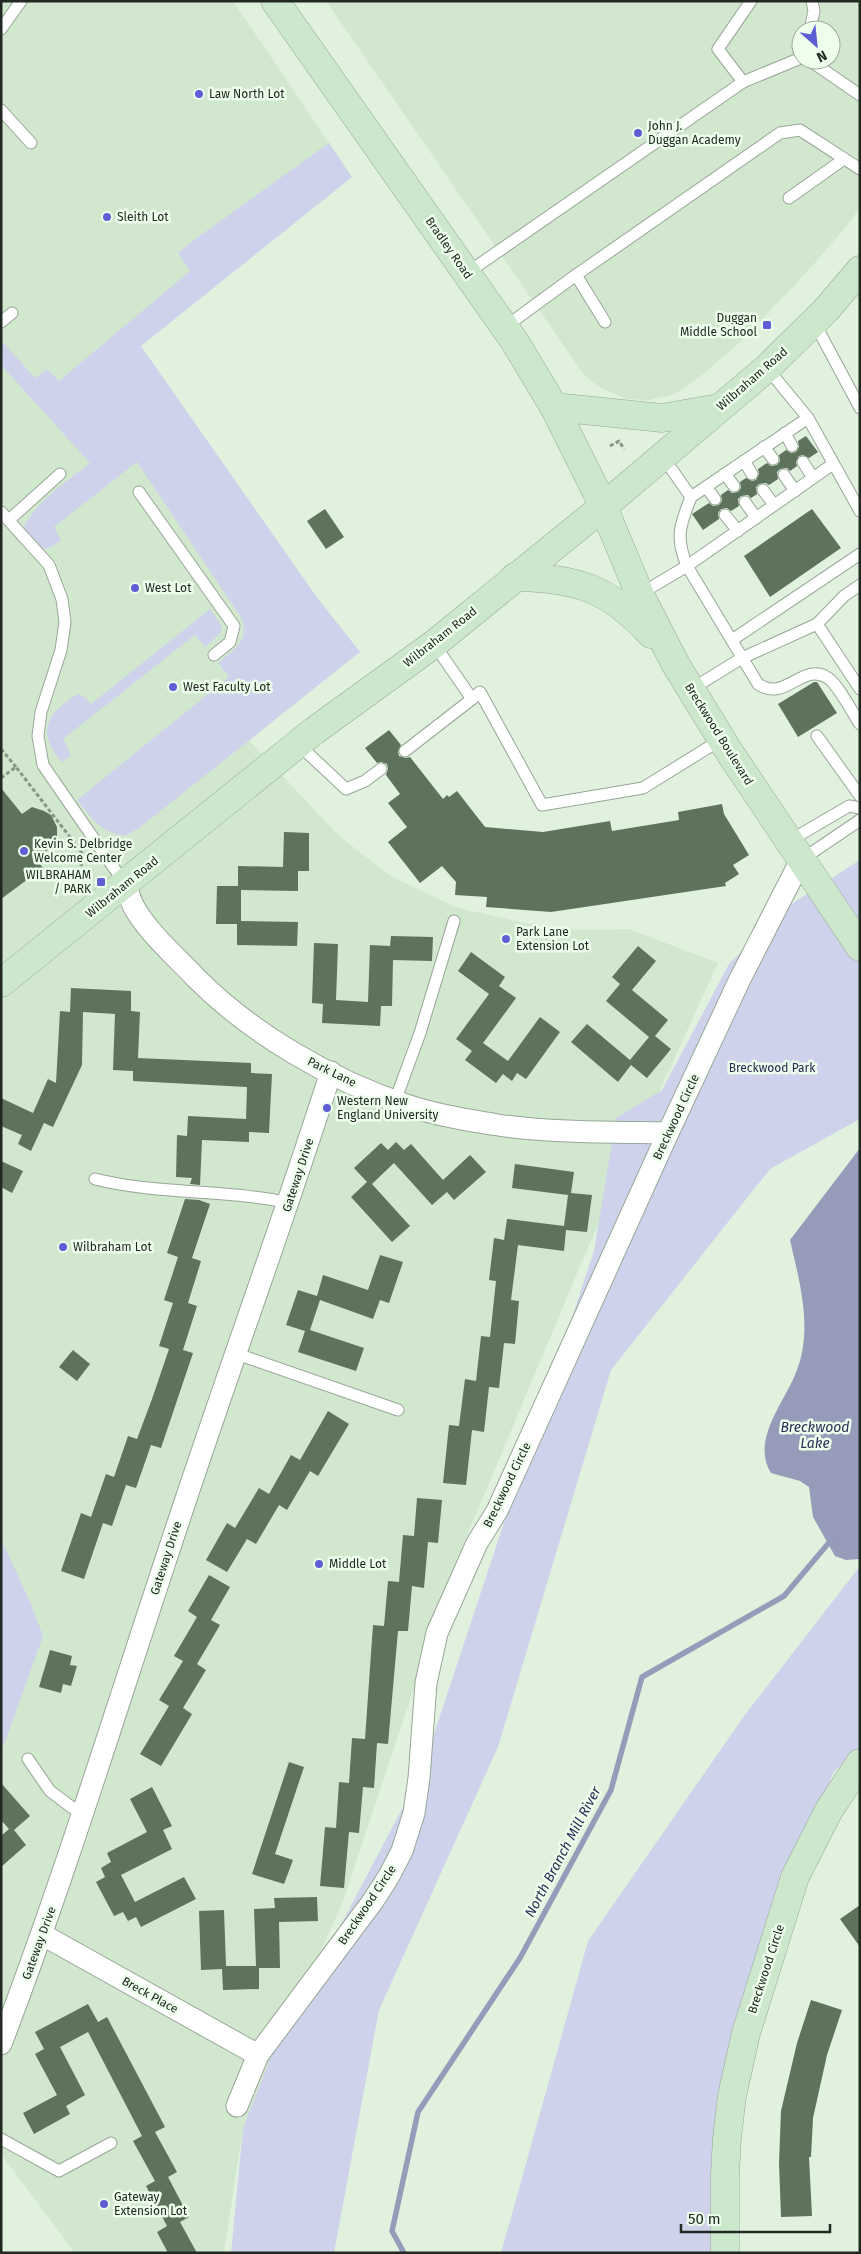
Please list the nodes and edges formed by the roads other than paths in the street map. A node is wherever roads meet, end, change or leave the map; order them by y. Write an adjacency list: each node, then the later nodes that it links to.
1 (21, 1): 6 (lane)
2 (275, 1): 17 (main road, Bradley Road)
3 (751, 1): 9 (lane)
4 (812, 1): 5 (lane)
5 (812, 20)
6 (1, 29)
7 (791, 62): 9 (lane)
8 (824, 70): 10 (lane)
9 (743, 82): 17 (lane)
10 (860, 95)
11 (1, 110): 12 (lane)
12 (31, 143)
13 (844, 159): 14 (lane); 15 (lane); 18 (lane)
14 (860, 169)
15 (789, 198)
16 (860, 270): 22 (main road, Wilbraham Road)
17 (467, 273): 23 (main road, Bradley Road)
18 (576, 275): 21 (lane); 23 (lane)
19 (12, 313): 20 (lane)
20 (1, 322)
21 (606, 322)
22 (814, 322): 24 (main road, Wilbraham Road); 27 (lane)
23 (505, 327): 25 (main road, Bradley Road)
24 (767, 368): 26 (main road, Wilbraham Road); 28 (lane)
25 (554, 408): 26 (main road); 51 (main road, Bradley Road)
26 (719, 408): 32 (main road, Wilbraham Road)
27 (860, 408)
28 (808, 418): 29 (lane); 36 (lane)
29 (785, 433): 30 (lane); 31 (lane)
30 (792, 446)
31 (764, 447): 33 (lane); 34 (lane)
32 (663, 457): 47 (lane); 51 (main road, Wilbraham Road)
33 (773, 459)
34 (744, 461): 38 (lane); 39 (lane)
35 (803, 462): 41 (lane)
36 (833, 464): 41 (lane); 52 (lane)
37 (60, 474): 54 (lane)
38 (725, 474): 42 (lane); 43 (lane)
39 (752, 474)
40 (784, 475): 45 (lane)
41 (813, 478): 45 (lane)
42 (734, 486)
43 (706, 487): 47 (lane); 48 (lane)
44 (763, 490): 50 (lane)
45 (795, 491): 50 (lane)
46 (139, 492): 65 (lane)
47 (691, 497): 58 (lane)
48 (714, 499)
49 (745, 502): 55 (lane)
50 (774, 505): 55 (lane)
51 (604, 506): 59 (main road, Wilbraham Road); 61 (main road, Breckwood Boulevard)
52 (860, 512)
53 (725, 515): 56 (lane)
54 (5, 516): 81 (lane)
55 (756, 518): 56 (lane)
56 (738, 530): 58 (lane)
57 (860, 554): 63 (lane)
58 (687, 566): 61 (lane); 63 (lane)
59 (515, 577): 64 (main road, Wilbraham Road); 66 (main road)
60 (860, 585): 62 (lane)
61 (640, 595): 66 (main road, Breckwood Boulevard)
62 (817, 624): 67 (lane); 68 (lane)
63 (732, 640): 67 (lane)
64 (434, 644): 70 (lane); 74 (main road, Wilbraham Road)
65 (214, 655)
66 (672, 658): 69 (main road, Breckwood Boulevard)
67 (742, 658): 69 (lane); 71 (lane)
68 (860, 689)
69 (690, 690): 73 (main road, Breckwood Boulevard)
70 (472, 699): 73 (lane); 75 (lane)
71 (860, 724)
72 (817, 736): 77 (lane)
73 (722, 739): 80 (main road, Breckwood Boulevard)
74 (298, 744): 76 (lane); 81 (main road, Wilbraham Road)
75 (405, 751)
76 (381, 769)
77 (860, 796)
78 (860, 808): 80 (lane)
79 (860, 820): 80 (lane)
80 (795, 850): 83 (main road, Breckwood Boulevard); 87 (street, Breckwood Circle)
81 (125, 884): 84 (main road, Wilbraham Road); 85 (street, Park Lane)
82 (454, 921): 86 (lane)
83 (859, 945)
84 (1, 982)
85 (331, 1072): 86 (street, Park Lane); 89 (street, Gateway Drive)
86 (395, 1101): 87 (street, Park Lane)
87 (668, 1133): 97 (street, Breckwood Circle)
88 (95, 1179): 89 (lane)
89 (290, 1203): 90 (street, Gateway Drive)
90 (236, 1354): 91 (lane); 94 (street, Gateway Drive)
91 (398, 1410)
92 (28, 1759): 94 (lane)
93 (860, 1763): 101 (main road, Breckwood Circle)
94 (82, 1815): 95 (street, Gateway Drive)
95 (42, 1935): 96 (street, Gateway Drive); 97 (street, Breck Place)
96 (1, 2044)
97 (258, 2055): 98 (street, Breckwood Circle)
98 (237, 2106)
99 (1, 2140): 100 (lane)
100 (111, 2143)
101 (725, 2253)

